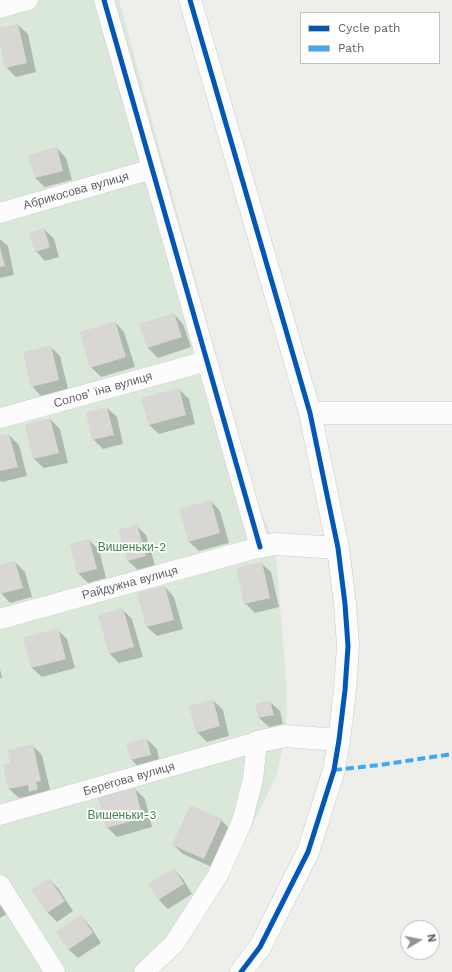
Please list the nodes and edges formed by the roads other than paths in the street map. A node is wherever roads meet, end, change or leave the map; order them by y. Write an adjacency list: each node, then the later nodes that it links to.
1 (28, 0): 4 (street)
2 (104, 0): 5 (street)
3 (190, 0): 8 (street)
4 (0, 8)
5 (152, 169): 6 (street, Абрикосова вулиця); 7 (street)
6 (0, 213)
7 (207, 361): 10 (street, Соловʼїна вулиця); 11 (street)
8 (310, 413): 9 (street); 12 (street)
9 (452, 413)
10 (0, 418)
11 (260, 547): 12 (street); 13 (street, Райдужна вулиця)
12 (338, 548): 14 (street)
13 (0, 619)
14 (339, 740): 15 (street); 20 (street)
15 (257, 742): 16 (street, Берегова вулиця); 19 (street)
16 (0, 815)
17 (0, 885): 18 (street)
18 (55, 972)
19 (144, 972)
20 (241, 972)

